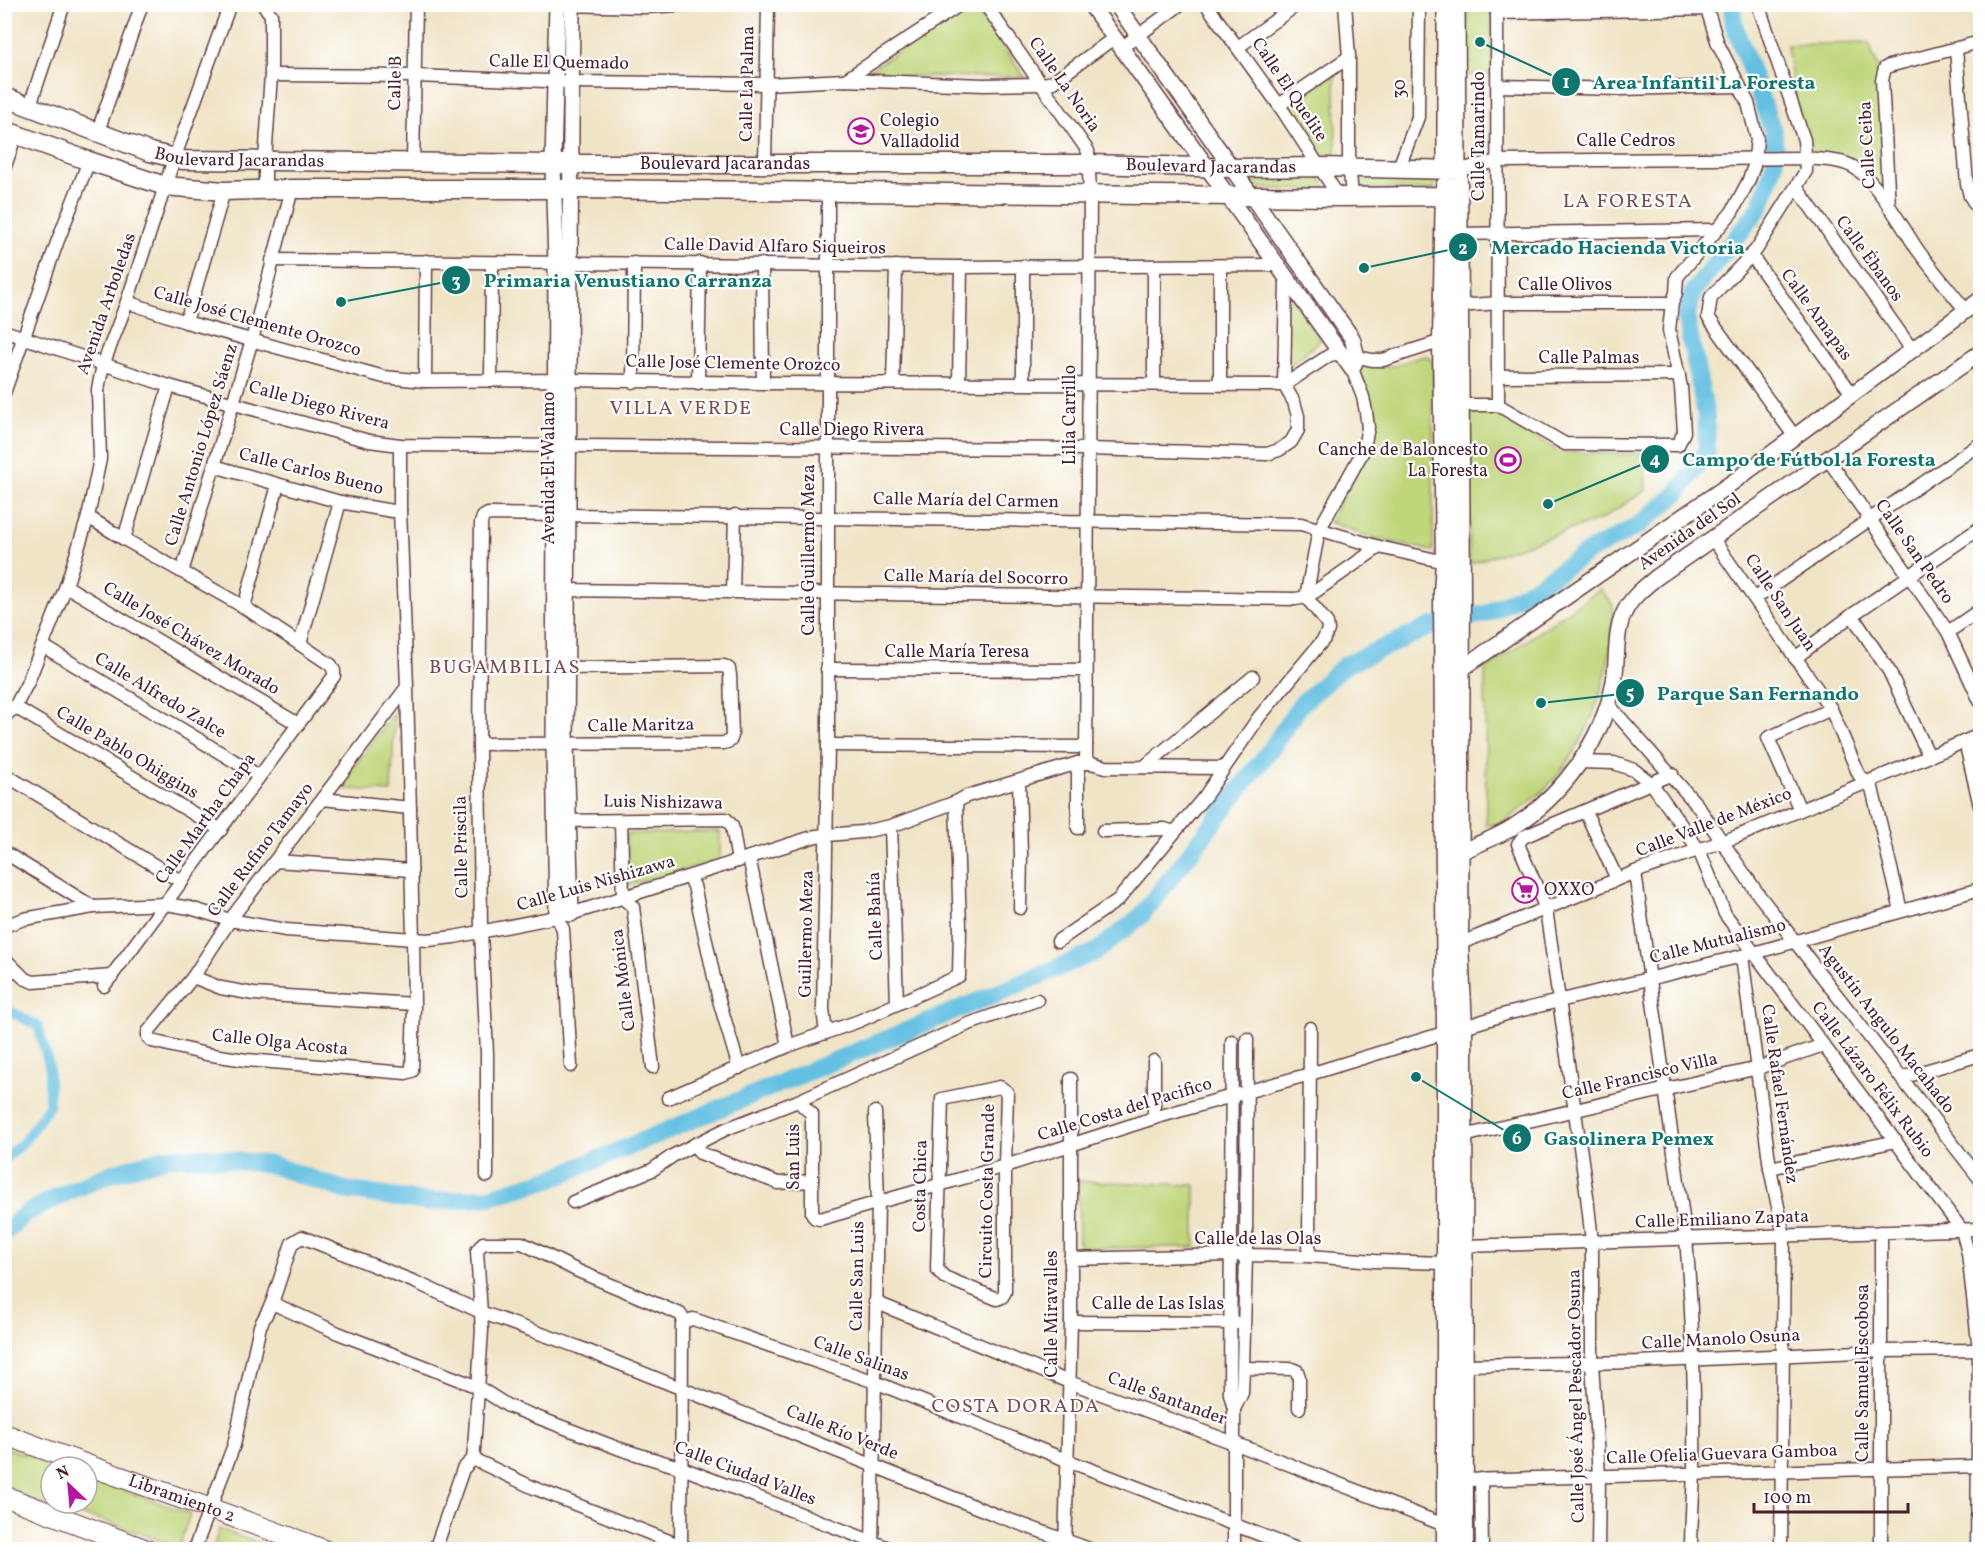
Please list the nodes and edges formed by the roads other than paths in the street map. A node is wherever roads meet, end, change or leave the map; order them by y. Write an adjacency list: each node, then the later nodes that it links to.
1 (64, 4): 41 (street)
2 (142, 4): 43 (street)
3 (230, 4): 45 (street, Avenida Arboledas)
4 (263, 4): 31 (street)
5 (416, 4): 32 (street, Calle B)
6 (557, 4): 34 (street, Avenida El Walamo)
7 (562, 4): 22 (street)
8 (696, 4): 23 (street)
9 (768, 4): 36 (street, Calle La Palma)
10 (961, 4): 33 (street)
11 (985, 4): 37 (street, Calle La Noria)
12 (1090, 4): 27 (street)
13 (1116, 4): 25 (street)
14 (1181, 4): 25 (street, Calle El Quemado)
15 (1206, 4): 28 (street, Calle El Quelite)
16 (1298, 4): 28 (street)
17 (1345, 4): 30 (street)
18 (1419, 4): 60 (street, 30)
19 (1444, 4): 61 (street)
20 (1457, 4): 61 (street)
21 (1758, 4): 47 (street)
22 (572, 5): 23 (street); 35 (street, Avenida El Walamo)
23 (645, 6)
24 (1497, 8): 38 (street, Calle Tamarindo); 39 (street)
25 (1137, 36): 27 (street, Calle El Quemado); 57 (street)
26 (1980, 42): 29 (street)
27 (1118, 43): 37 (street, Calle El Quemado); 55 (street)
28 (1238, 47): 42 (street, Calle El Quelite)
29 (1956, 49): 74 (street, Calle Ceiba); 75 (street)
30 (1349, 57): 42 (street); 59 (street)
31 (271, 75): 32 (street, Calle El Quemado); 48 (street)
32 (415, 76): 34 (street, Calle El Quemado); 51 (street, Calle B)
33 (845, 80): 36 (street, Calle El Quemado); 37 (street, Calle El Quemado)
34 (555, 81): 35 (street, Calle El Quemado); 52 (street, Avenida El Walamo)
35 (572, 82): 36 (street, Calle El Quemado); 52 (street, Avenida El Walamo)
36 (767, 84): 53 (street, Calle La Palma)
37 (1043, 84): 54 (street, Calle La Noria)
38 (1497, 86): 39 (street); 50 (street, Calle Tamarindo)
39 (1739, 86): 46 (street)
40 (4, 97): 41 (main road, Boulevard Jacarandas)
41 (30, 105): 43 (main road, Boulevard Jacarandas)
42 (1279, 105): 56 (street, Calle El Quelite)
43 (98, 131): 45 (main road, Boulevard Jacarandas)
44 (10, 132): 49 (main road, Boulevard Jacarandas); 58 (street)
45 (174, 159): 48 (main road, Boulevard Jacarandas); 62 (street, Avenida Arboledas)
46 (1759, 159): 47 (street, Calle Cedros); 50 (street, Calle Cedros); 76 (street)
47 (1801, 159): 63 (street); 74 (street, Calle Ceiba)
48 (265, 160): 51 (main road, Boulevard Jacarandas); 66 (street)
49 (89, 161): 62 (main road, Boulevard Jacarandas); 103 (street)
50 (1498, 161): 61 (street, Calle Cedros); 77 (street, Calle Tamarindo)
51 (412, 163): 52 (main road, Boulevard Jacarandas)
52 (562, 164): 53 (main road, Boulevard Jacarandas); 65 (street, Avenida El Walamo)
53 (765, 164): 54 (main road, Boulevard Jacarandas)
54 (1089, 164): 55 (main road, Boulevard Jacarandas); 69 (street, Calle La Noria)
55 (1209, 167): 57 (main road, Boulevard Jacarandas); 71 (street)
56 (1319, 167): 57 (main road, Boulevard Jacarandas); 59 (main road, Boulevard Jacarandas); 73 (street, Calle El Quelite)
57 (1233, 168): 72 (street)
58 (4, 169)
59 (1349, 169): 60 (main road, Boulevard Jacarandas); 73 (street)
60 (1398, 170): 61 (main road, Boulevard Jacarandas)
61 (1451, 170): 70 (main road)
62 (165, 186): 67 (main road, Boulevard Jacarandas); 96 (street, Avenida Arboledas)
63 (1797, 188): 79 (street); 106 (street, Calle Ébanos)
64 (292, 189): 65 (main road, Boulevard Jacarandas); 66 (main road, Boulevard Jacarandas); 80 (street, Calle Antonio López Sáenz)
65 (562, 189): 68 (main road, Boulevard Jacarandas); 85 (street, Avenida El Walamo)
66 (265, 190): 67 (main road, Boulevard Jacarandas)
67 (224, 191): 101 (street)
68 (828, 192): 69 (main road, Boulevard Jacarandas); 87 (street, Calle Guillermo Meza)
69 (1090, 193): 71 (main road, Boulevard Jacarandas); 89 (street, Lilia Carrillo)
70 (1452, 194): 73 (main road, Boulevard Jacarandas); 78 (main road); 105 (main road)
71 (1228, 195): 72 (main road, Boulevard Jacarandas); 94 (street)
72 (1253, 196): 73 (main road, Boulevard Jacarandas); 109 (street)
73 (1346, 197)
74 (1889, 208): 100 (street, Calle Ceiba)
75 (1980, 212)
76 (1716, 230): 77 (street); 98 (street)
77 (1497, 233): 78 (street); 97 (street, Calle Tamarindo)
78 (1458, 234): 99 (main road)
79 (1751, 255): 129 (street, Calle Amapas); 133 (street)
80 (272, 260): 81 (street, Calle David Alfaro Siqueiros); 104 (street, Calle Antonio López Sáenz)
81 (426, 261): 82 (street, Calle David Alfaro Siqueiros); 114 (street)
82 (492, 263): 85 (street, Calle David Alfaro Siqueiros); 115 (street)
83 (634, 263): 84 (street, Calle David Alfaro Siqueiros); 85 (street, Calle David Alfaro Siqueiros); 116 (street)
84 (700, 263): 86 (street, Calle David Alfaro Siqueiros); 117 (street)
85 (563, 264): 113 (street, Avenida El Walamo)
86 (762, 264): 87 (street, Calle David Alfaro Siqueiros); 118 (street)
87 (829, 265): 88 (street, Calle David Alfaro Siqueiros); 122 (street, Calle Guillermo Meza)
88 (896, 266): 91 (street, Calle David Alfaro Siqueiros); 119 (street)
89 (1089, 266): 92 (street, Calle David Alfaro Siqueiros); 93 (street, Calle David Alfaro Siqueiros); 123 (street, Lilia Carrillo)
90 (1220, 266): 93 (street, Calle David Alfaro Siqueiros); 94 (street, Calle David Alfaro Siqueiros); 125 (street)
91 (961, 267): 92 (street, Calle David Alfaro Siqueiros); 120 (street)
92 (1023, 267): 121 (street)
93 (1154, 267): 124 (street)
94 (1282, 271): 107 (street); 126 (street)
95 (1980, 300): 100 (street, Avenida del Sol)
96 (128, 302): 101 (street, Calle José Clemente Orozco); 110 (street, Avenida Arboledas)
97 (1499, 303): 98 (street, Calle Olivos); 99 (street, Calle Olivos); 112 (street, Calle Tamarindo)
98 (1672, 303): 111 (street)
99 (1458, 306): 131 (main road)
100 (1966, 311): 106 (street, Avenida del Sol)
101 (186, 322): 104 (street, Calle José Clemente Orozco)
102 (4, 331): 103 (street, Calle Diego Rivera)
103 (24, 338): 110 (street, Calle Diego Rivera); 128 (street)
104 (252, 340): 114 (street, Calle José Clemente Orozco); 130 (street, Calle Antonio López Sáenz)
105 (1442, 341): 109 (street); 156 (main road)
106 (1913, 351): 129 (street, Avenida del Sol)
107 (1340, 353): 109 (street); 126 (street)
108 (1980, 353): 139 (street, Avenida del Sol)
109 (1354, 363): 152 (street)
110 (103, 365): 127 (street, Calle Diego Rivera); 146 (street, Avenida Arboledas)
111 (1678, 375): 112 (street, Calle Palmas); 132 (street)
112 (1499, 376): 132 (street, Calle Tamarindo)
113 (562, 380): 115 (street, Calle José Clemente Orozco); 116 (street, Calle José Clemente Orozco); 136 (street, Avenida El Walamo)
114 (424, 381): 115 (street, Calle José Clemente Orozco)
115 (491, 381)
116 (633, 382): 117 (street, Calle José Clemente Orozco)
117 (698, 382): 118 (street, Calle José Clemente Orozco)
118 (763, 383): 122 (street, Calle José Clemente Orozco)
119 (893, 383): 120 (street, Calle José Clemente Orozco); 122 (street, Calle José Clemente Orozco)
120 (959, 383): 121 (street, Calle José Clemente Orozco)
121 (1023, 383): 123 (street, Calle José Clemente Orozco)
122 (829, 384): 137 (street, Calle Guillermo Meza)
123 (1088, 384): 124 (street, Calle José Clemente Orozco); 138 (street, Lilia Carrillo)
124 (1155, 384): 125 (street, Calle José Clemente Orozco)
125 (1220, 384): 126 (street, Calle José Clemente Orozco)
126 (1284, 385): 138 (street, Calle Diego Rivera)
127 (170, 386): 130 (street, Calle Diego Rivera); 153 (street)
128 (4, 393)
129 (1852, 395): 133 (street, Avenida del Sol)
130 (234, 402): 135 (street, Calle Diego Rivera); 140 (street, Calle Antonio López Sáenz)
131 (1458, 405): 132 (street); 162 (main road)
132 (1498, 405)
133 (1795, 437): 178 (street, Avenida del Sol)
134 (1980, 444): 149 (street)
135 (400, 445): 136 (street, Calle Diego Rivera); 143 (street)
136 (562, 445): 137 (street, Calle Diego Rivera); 145 (street, Avenida El Walamo)
137 (828, 449): 138 (street, Calle Diego Rivera); 148 (street, Calle Guillermo Meza)
138 (1087, 449): 150 (street, Lilia Carrillo)
139 (1828, 459): 149 (street, Calle San Pedro); 154 (street, Avenida del Sol)
140 (214, 466): 141 (street, Calle Carlos Bueno); 157 (street, Calle Antonio López Sáenz)
141 (278, 485): 142 (street, Calle Carlos Bueno); 167 (street)
142 (340, 502): 143 (street, Calle Carlos Bueno); 172 (street)
143 (400, 510): 181 (street)
144 (735, 514): 145 (street, Calle María del Carmen); 148 (street, Calle María del Carmen); 161 (street)
145 (562, 515): 147 (street, Calle María del Carmen); 160 (street, Avenida El Walamo)
146 (88, 517): 153 (street); 159 (street, Avenida Arboledas)
147 (483, 517): 190 (street, Calle Priscila)
148 (828, 517): 150 (street, Calle María del Carmen); 163 (street, Calle Guillermo Meza)
149 (1870, 519): 158 (street, Calle San Pedro); 166 (street)
150 (1088, 520): 152 (street, Calle María del Carmen); 165 (street, Lilia Carrillo)
151 (1980, 528): 158 (street)
152 (1318, 530): 155 (street, Calle María del Carmen); 164 (street)
153 (124, 539): 157 (street)
154 (1713, 539): 166 (street, Calle San Juan); 183 (street, Avenida del Sol)
155 (1379, 547): 156 (street, Calle María del Carmen); 164 (street)
156 (1445, 562): 162 (main road)
157 (182, 572): 167 (street)
158 (1908, 576): 169 (street); 170 (street, Calle San Pedro)
159 (66, 586): 173 (street, Avenida Arboledas); 187 (street, Calle José Chávez Morado)
160 (562, 590): 161 (street, Calle María del Socorro); 175 (street, Avenida El Walamo)
161 (733, 591): 163 (street, Calle María del Socorro)
162 (1452, 594): 171 (main road)
163 (827, 595): 165 (street, Calle María del Socorro); 176 (street, Calle Guillermo Meza)
164 (1306, 597): 165 (street, Calle María del Socorro); 198 (street)
165 (1088, 598): 177 (street, Lilia Carrillo)
166 (1755, 598): 174 (street, Calle San Juan)
167 (244, 607): 172 (street)
168 (1980, 610): 170 (street)
169 (1852, 615): 174 (street); 194 (street)
170 (1948, 632): 182 (street, Calle San Pedro)
171 (1452, 643): 178 (main road); 180 (main road)
172 (300, 644): 187 (street, Calle Martha Chapa)
173 (43, 646): 184 (street, Avenida Arboledas); 201 (street, Calle Alfredo Zalce)
174 (1795, 658): 185 (street, Calle San Juan)
175 (561, 668): 191 (street, Avenida El Walamo); 191 (street, Calle Maritza)
176 (827, 669): 177 (street, Calle María Teresa); 192 (street, Calle Guillermo Meza)
177 (1086, 670): 193 (street, Lilia Carrillo)
178 (1460, 670): 180 (street); 222 (main road)
179 (1253, 677): 197 (street)
180 (1443, 678): 254 (main road)
181 (407, 687): 205 (street, Calle Rufino Tamayo); 208 (street)
182 (1980, 701)
183 (1608, 704): 195 (street, Avenida del Sol); 200 (street, Agustín Angulo Macahado)
184 (15, 707): 186 (street, Avenida Arboledas); 215 (street, Calle Pablo Ohiggins)
185 (1831, 709): 203 (street, Calle San Juan); 209 (street)
186 (4, 717)
187 (298, 723): 201 (street, Calle Martha Chapa)
188 (1980, 735): 189 (street, Calle Valle de México)
189 (1965, 741): 194 (street, Calle Valle de México); 207 (street)
190 (479, 744): 191 (street, Calle Maritza); 240 (street, Calle Priscila)
191 (560, 745): 211 (street, Avenida El Walamo)
192 (828, 745): 193 (street); 218 (street, Calle Guillermo Meza)
193 (1086, 745): 196 (street, Lilia Carrillo)
194 (1929, 756): 203 (street, Calle Valle de México)
195 (1580, 762): 204 (street); 222 (street, Avenida del Sol)
196 (1082, 763): 197 (street); 202 (street, Calle Luis Nishizawa); 214 (street, Lilia Carrillo)
197 (1144, 767): 198 (street)
198 (1223, 768): 217 (street)
199 (4, 774): 229 (street)
200 (1672, 774): 204 (street); 219 (street, Agustín Angulo Macahado)
201 (259, 776): 215 (street, Calle Martha Chapa)
202 (1019, 781): 206 (street, Calle Luis Nishizawa); 234 (street)
203 (1866, 783): 209 (street, Calle Valle de México); 236 (street, Calle San Juan)
204 (1652, 784): 210 (street); 220 (street, Calle Lázaro Félix Rubio)
205 (322, 799): 208 (street); 224 (street, Calle Rufino Tamayo)
206 (956, 802): 213 (street, Calle Luis Nishizawa); 252 (street)
207 (1980, 806)
208 (410, 808): 225 (street)
209 (1800, 810): 219 (street, Calle Valle de México)
210 (1585, 811): 228 (street); 235 (street, Calle José Ángel Pescador Osuna)
211 (562, 820): 212 (street, Luis Nishizawa); 238 (street, Avenida El Walamo)
212 (621, 820): 223 (street, Luis Nishizawa); 231 (street, Calle Mónica)
213 (891, 826): 218 (street, Calle Luis Nishizawa); 252 (street, Calle Bahía)
214 (1078, 828)
215 (221, 830): 229 (street, Calle Martha Chapa)
216 (1103, 831): 217 (street)
217 (1174, 832): 242 (street)
218 (827, 836): 223 (street, Calle Luis Nishizawa); 255 (street, Guillermo Meza)
219 (1723, 842): 220 (street, Calle Valle de México); 243 (street, Agustín Angulo Macahado)
220 (1699, 850): 226 (street, Calle Valle de México); 245 (street, Calle Lázaro Félix Rubio)
221 (4, 852): 233 (street)
222 (1459, 853): 244 (main road)
223 (743, 859): 227 (street, Calle Luis Nishizawa); 259 (street, Luis Nishizawa)
224 (275, 861): 225 (street); 237 (street, Calle Rufino Tamayo)
225 (411, 870): 241 (street)
226 (1635, 872): 228 (street, Calle Valle de México); 248 (street)
227 (689, 877): 231 (street, Calle Luis Nishizawa); 265 (street)
228 (1617, 879): 235 (street, Calle Valle de México)
229 (182, 882): 232 (street, Calle Martha Chapa)
230 (1980, 889): 236 (street, Calle Mutualismo)
231 (623, 897): 238 (street, Calle Luis Nishizawa); 264 (street, Calle Mónica)
232 (166, 904): 233 (street, Calle Luis Nishizawa); 237 (street, Calle Luis Nishizawa); 246 (street, Calle Martha Chapa)
233 (93, 908): 239 (street, Calle Luis Nishizawa)
234 (1020, 908)
235 (1546, 909): 244 (street, Calle Valle de México); 250 (street, Calle José Ángel Pescador Osuna)
236 (1901, 911): 243 (street, Calle Mutualismo)
237 (230, 920): 241 (street, Calle Luis Nishizawa); 247 (street, Calle Rufino Tamayo)
238 (564, 920): 240 (street, Calle Luis Nishizawa); 263 (street, Avenida El Walamo)
239 (4, 926)
240 (481, 932): 241 (street, Calle Luis Nishizawa); 285 (street, Calle Priscila)
241 (413, 940): 251 (street)
242 (1058, 941)
243 (1793, 941): 245 (street, Calle Mutualismo); 268 (street, Agustín Angulo Macahado)
244 (1459, 944): 254 (main road)
245 (1748, 955): 248 (street, Calle Mutualismo); 260 (street, Calle Lázaro Félix Rubio); 266 (street, Calle Rafael Fernández)
246 (4, 958)
247 (193, 976): 251 (street); 256 (street, Calle Rufino Tamayo)
248 (1648, 978): 250 (street, Calle Mutualismo); 271 (street)
249 (1037, 1000): 275 (street)
250 (1560, 1000): 254 (street, Calle Mutualismo); 276 (street, Calle José Ángel Pescador Osuna)
251 (414, 1004): 256 (street, Calle Olga Acosta)
252 (897, 1004): 255 (street)
253 (1310, 1028): 267 (street)
254 (1454, 1030): 267 (street, Calle Costa del Pacifico); 279 (main road); 303 (main road)
255 (826, 1032): 259 (street)
256 (148, 1037)
257 (1247, 1039): 272 (street)
258 (1232, 1041): 273 (street)
259 (788, 1046): 265 (street)
260 (1823, 1046): 266 (street, Calle Francisco Villa); 280 (street, Calle Lázaro Félix Rubio)
261 (1980, 1055): 268 (street)
262 (1154, 1060): 278 (street)
263 (571, 1066)
264 (653, 1066)
265 (739, 1068): 274 (street)
266 (1758, 1068): 271 (street, Calle Francisco Villa); 284 (street, Calle Rafael Fernández)
267 (1310, 1074): 272 (street, Calle Costa del Pacifico); 301 (street)
268 (1901, 1078): 286 (street, Agustín Angulo Macahado)
269 (1071, 1079): 282 (street, Calle Miravalles)
270 (1004, 1088): 283 (street, Circuito Costa Grande); 288 (street, Costa Chica)
271 (1665, 1089): 276 (street, Calle Francisco Villa); 296 (street)
272 (1247, 1091): 273 (street, Calle Costa del Pacifico); 300 (street)
273 (1231, 1096): 278 (street, Calle Costa del Pacifico); 299 (street)
274 (668, 1098)
275 (798, 1101): 281 (street); 287 (street, San Luis)
276 (1576, 1110): 279 (street, Calle Francisco Villa); 297 (street, Calle José Ángel Pescador Osuna)
277 (875, 1112): 290 (street, Calle San Luis)
278 (1154, 1118): 282 (street, Calle Costa del Pacifico)
279 (1463, 1136): 298 (main road)
280 (1896, 1141): 284 (street); 293 (street, Calle Lázaro Félix Rubio)
281 (695, 1144): 287 (street); 289 (street)
282 (1070, 1145): 283 (street, Calle Costa del Pacifico); 302 (street, Calle Miravalles)
283 (1005, 1166): 288 (street, Calle Costa del Pacifico); 304 (street, Circuito Costa Grande)
284 (1770, 1168): 295 (street, Calle Rafael Fernández)
285 (487, 1176)
286 (1980, 1179)
287 (811, 1181): 291 (street, San Luis)
288 (940, 1184): 290 (street, Calle Costa del Pacifico); 304 (street, Costa Chica)
289 (573, 1202)
290 (878, 1202): 291 (street, Calle Costa del Pacifico); 305 (street, Calle San Luis)
291 (815, 1218)
292 (1980, 1229): 293 (street, Calle Emiliano Zapata)
293 (1962, 1230): 294 (street, Calle Emiliano Zapata); 312 (street)
294 (1881, 1232): 295 (street, Calle Emiliano Zapata); 313 (street, Calle Samuel Escobosa)
295 (1784, 1236): 296 (street, Calle Emiliano Zapata); 314 (street, Calle Rafael Fernández)
296 (1686, 1239): 297 (street, Calle Emiliano Zapata); 315 (street)
297 (1592, 1242): 298 (street, Calle Emiliano Zapata); 316 (street, Calle José Ángel Pescador Osuna)
298 (1464, 1246): 317 (main road)
299 (1231, 1255): 300 (street, Calle de las Olas); 302 (street, Calle de las Olas); 310 (street)
300 (1246, 1256): 301 (street, Calle de las Olas); 311 (street)
301 (1309, 1256): 303 (street, Calle de las Olas)
302 (1070, 1260): 309 (street, Calle Miravalles)
303 (1446, 1263): 340 (main road)
304 (939, 1273)
305 (875, 1302): 319 (street, Calle San Luis); 320 (street, Calle Santander)
306 (272, 1303): 307 (street, Calle Río Verde); 321 (street, Calle Ciudad Valles); 338 (street)
307 (483, 1313): 308 (street, Calle Salinas); 321 (street); 322 (street, Calle Río Verde)
308 (685, 1321): 319 (street, Calle Salinas); 322 (street)
309 (1071, 1322): 310 (street, Calle de Las Islas); 320 (street, Calle Miravalles)
310 (1230, 1322): 311 (street, Calle de Las Islas); 324 (street)
311 (1244, 1323): 318 (street)
312 (1980, 1350): 313 (street, Calle Manolo Osuna); 330 (street)
313 (1881, 1351): 314 (street, Calle Manolo Osuna); 332 (street, Calle Samuel Escobosa)
314 (1783, 1355): 315 (street, Calle Manolo Osuna); 333 (street, Calle Rafael Fernández)
315 (1694, 1359): 316 (street, Calle Manolo Osuna); 334 (street)
316 (1592, 1363): 317 (street, Calle Manolo Osuna); 335 (street, Calle José Ángel Pescador Osuna)
317 (1464, 1365): 336 (main road)
318 (1244, 1368): 323 (street); 324 (street)
319 (875, 1382): 328 (street, Calle Salinas); 329 (street, Calle San Luis)
320 (1069, 1382): 326 (street, Calle Santander); 328 (street, Calle Miravalles)
321 (478, 1387): 327 (street); 331 (street, Calle Ciudad Valles)
322 (682, 1389): 329 (street, Calle Río Verde); 331 (street)
323 (1299, 1408)
324 (1234, 1409): 326 (street)
325 (4, 1434): 338 (main road, Libramiento 2)
326 (1234, 1443): 339 (street); 340 (street, Calle Santander)
327 (473, 1459): 343 (street); 347 (street)
328 (1066, 1460): 339 (street, Calle Salinas); 342 (street, Calle Miravalles)
329 (874, 1465): 341 (street, Calle San Luis); 342 (street, Calle Río Verde)
330 (1980, 1466): 332 (street, Calle Ofelia Guevara Gamboa); 359 (street)
331 (682, 1468): 341 (street, Calle Ciudad Valles); 343 (street)
332 (1881, 1468): 333 (street, Calle Ofelia Guevara Gamboa); 358 (street, Calle Samuel Escobosa)
333 (1782, 1471): 334 (street, Calle Ofelia Guevara Gamboa); 357 (street, Calle Rafael Fernández)
334 (1694, 1474): 335 (street, Calle Ofelia Guevara Gamboa); 356 (street)
335 (1599, 1476): 336 (street, Calle Ofelia Guevara Gamboa); 355 (street, Calle José Ángel Pescador Osuna)
336 (1473, 1479): 340 (main road); 354 (street)
337 (4, 1496): 344 (main road)
338 (211, 1508): 345 (street); 346 (main road, Libramiento 2)
339 (1234, 1523): 350 (street); 351 (street, Calle Salinas)
340 (1455, 1528): 352 (main road); 353 (main road)
341 (872, 1545): 348 (street, Calle Ciudad Valles)
342 (1065, 1545): 349 (street, Calle Río Verde)
343 (685, 1548)
344 (147, 1550)
345 (194, 1550)
346 (324, 1550)
347 (435, 1550)
348 (894, 1550)
349 (1092, 1550)
350 (1234, 1550)
351 (1300, 1550)
352 (1446, 1550)
353 (1464, 1550)
354 (1482, 1550)
355 (1598, 1550)
356 (1691, 1550)
357 (1781, 1550)
358 (1881, 1550)
359 (1977, 1550)

